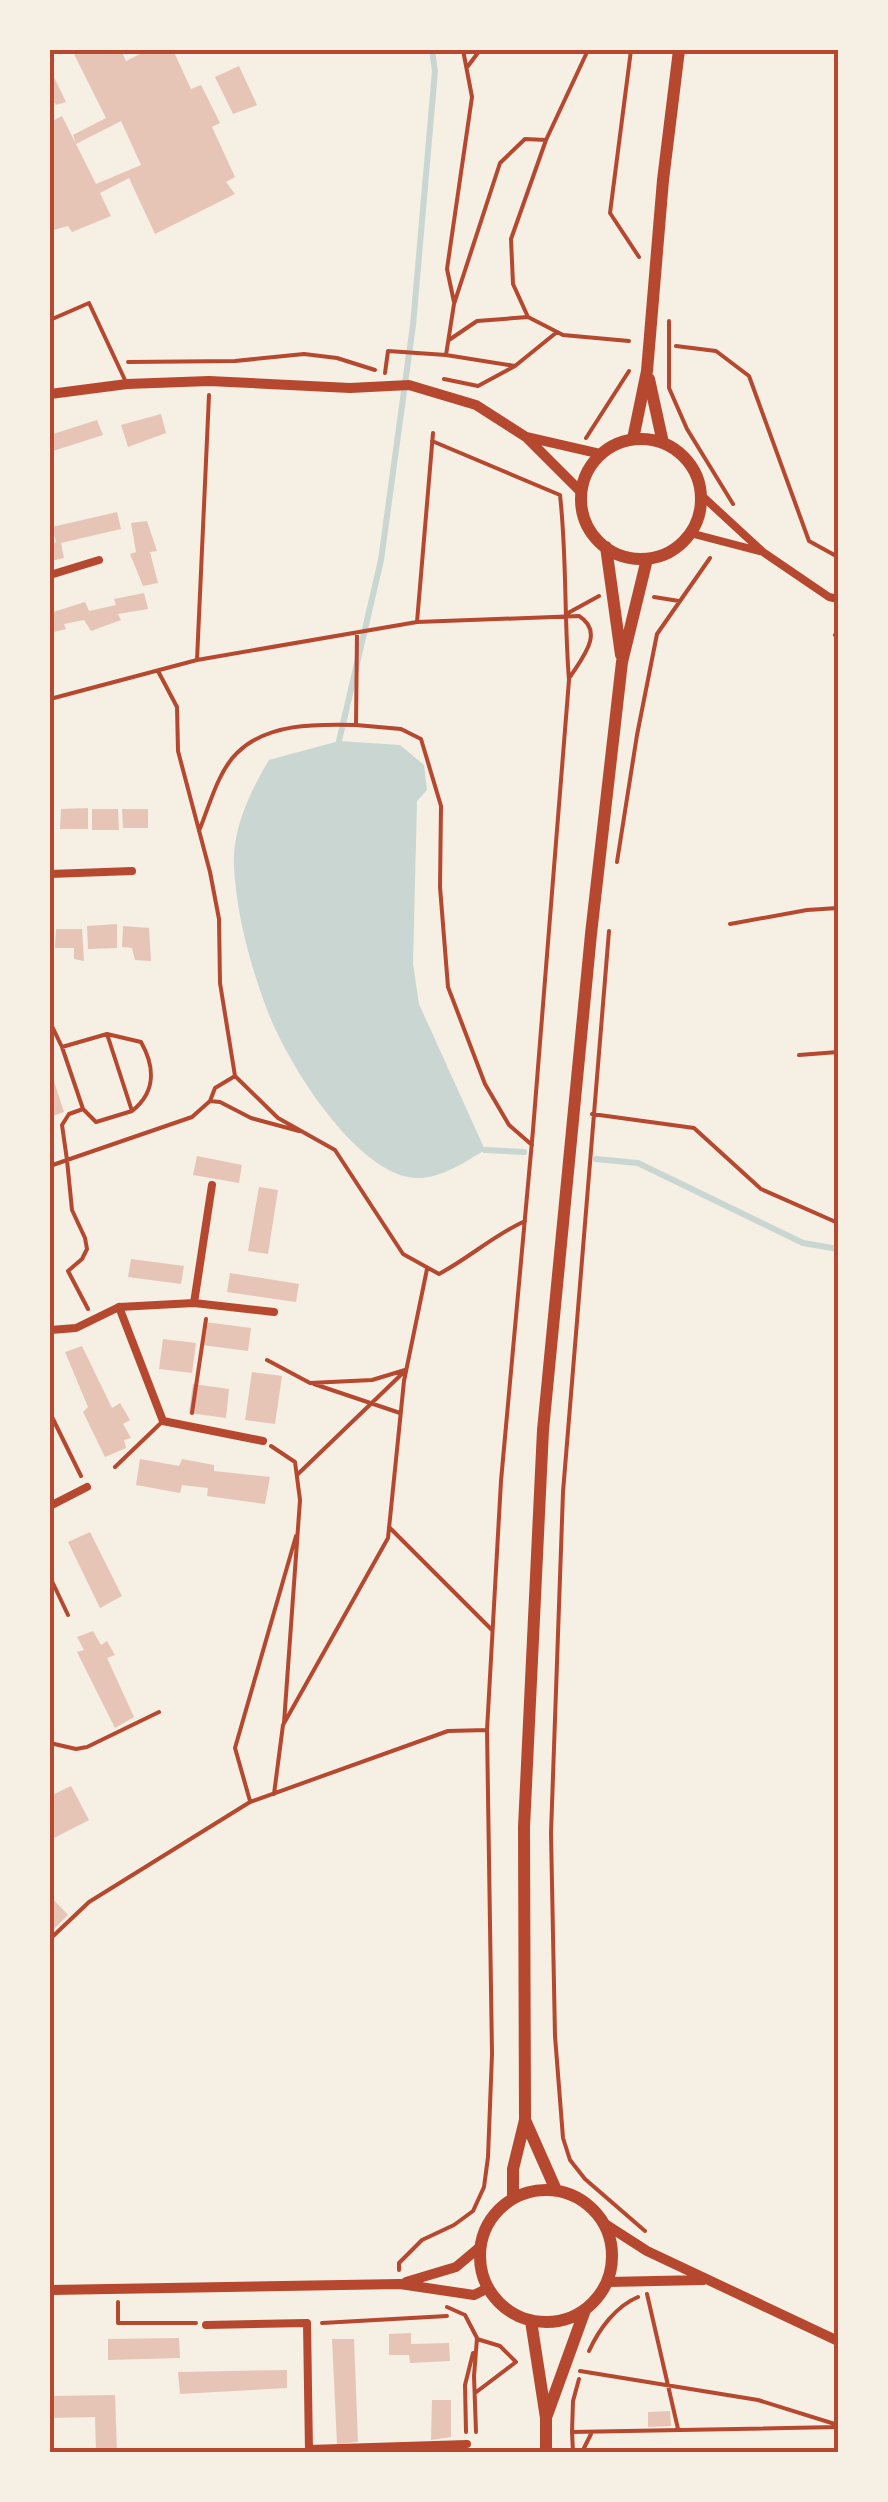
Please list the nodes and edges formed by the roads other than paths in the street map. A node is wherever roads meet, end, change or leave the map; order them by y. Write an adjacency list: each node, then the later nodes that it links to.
1 (678, 50): 3 (main road)
2 (50, 320): 4 (lane)
3 (648, 371): 7 (main road); 8 (main road)
4 (127, 384): 5 (street); 6 (street)
5 (50, 394)
6 (526, 437): 9 (street); 10 (street)
7 (634, 439): 8 (main road); 9 (main road)
8 (663, 443): 11 (main road)
9 (601, 454): 10 (main road)
10 (582, 492): 13 (main road)
11 (700, 494): 12 (main road); 14 (street)
12 (690, 534): 14 (street); 15 (main road)
13 (606, 548): 15 (main road); 19 (main road)
14 (763, 552): 18 (street)
15 (647, 558): 19 (main road)
16 (99, 560): 17 (street)
17 (50, 575)
18 (838, 599)
19 (622, 662): 34 (main road)
20 (132, 871): 21 (street)
21 (50, 874)
22 (212, 1185): 23 (street)
23 (194, 1303): 24 (street); 25 (street)
24 (119, 1307): 26 (street); 27 (street)
25 (274, 1312)
26 (50, 1330)
27 (162, 1421): 28 (street); 29 (lane)
28 (263, 1441)
29 (115, 1467)
30 (86, 1487): 31 (street)
31 (50, 1506)
32 (159, 1712): 33 (lane)
33 (50, 1743)
34 (525, 2120): 35 (main road); 36 (main road)
35 (556, 2190): 36 (main road); 37 (main road)
36 (514, 2198): 38 (main road)
37 (605, 2224): 39 (street); 40 (main road)
38 (480, 2246): 41 (street); 42 (main road)
39 (709, 2280): 40 (street); 47 (street)
40 (608, 2282): 44 (main road)
41 (400, 2284): 42 (street); 43 (street)
42 (488, 2288): 45 (main road)
43 (50, 2290)
44 (585, 2310): 45 (main road); 48 (main road)
45 (531, 2321): 48 (main road)
46 (206, 2324): 50 (street)
47 (838, 2340)
48 (546, 2418): 51 (main road)
49 (467, 2444): 50 (street)
50 (309, 2450)
51 (546, 2452)

